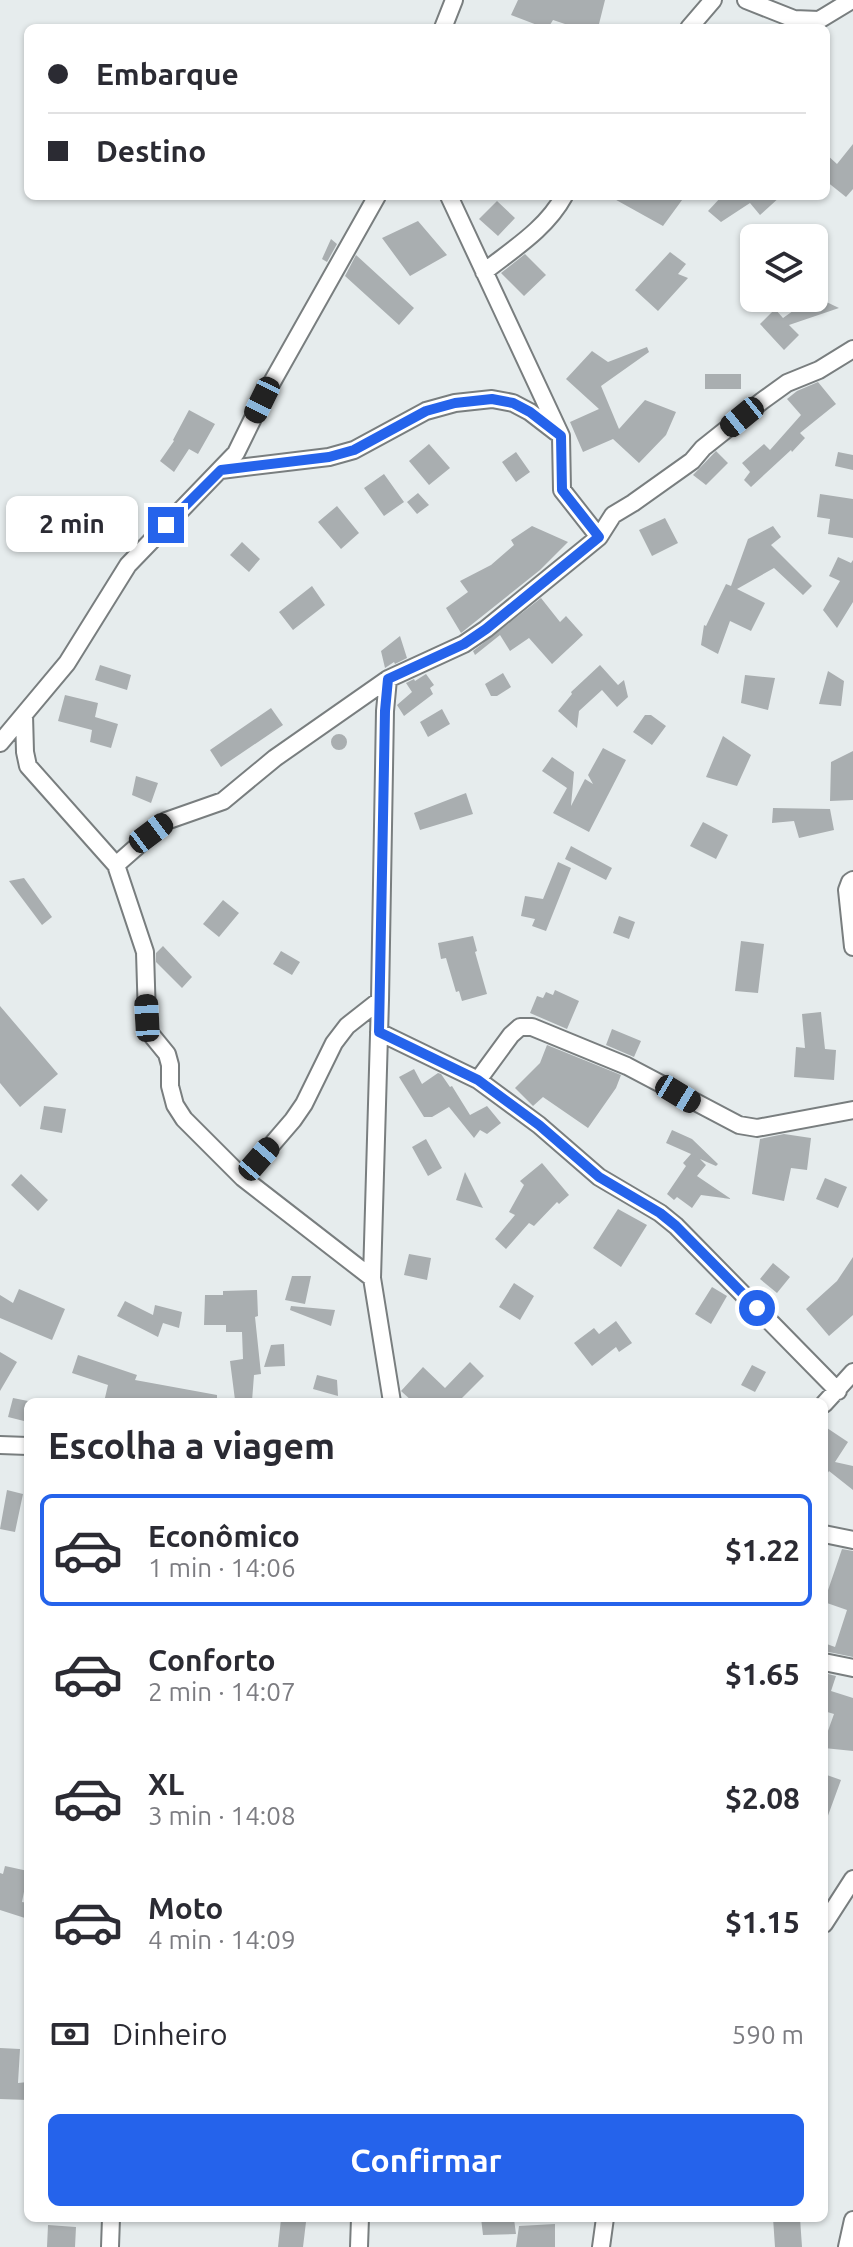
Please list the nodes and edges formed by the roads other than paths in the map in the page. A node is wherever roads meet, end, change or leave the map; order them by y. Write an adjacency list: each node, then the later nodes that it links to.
1 (454, 0): 5 (street)
2 (713, 0): 6 (street)
3 (746, 0): 4 (street)
4 (852, 0)
5 (445, 24)
6 (692, 24)
7 (375, 200): 13 (street)
8 (451, 200): 10 (street)
9 (562, 200): 10 (street)
10 (484, 272): 12 (street)
11 (853, 349): 14 (street)
12 (561, 436): 13 (street); 14 (street)
13 (221, 470): 16 (street)
14 (599, 537): 15 (street)
15 (388, 679): 18 (street); 21 (street)
16 (24, 715): 17 (street); 18 (street)
17 (0, 743)
18 (116, 865): 25 (street)
19 (853, 880): 20 (street)
20 (853, 947)
21 (380, 1000): 22 (street); 25 (street)
22 (379, 1032): 23 (street); 26 (street)
23 (478, 1080): 24 (street); 28 (street)
24 (853, 1110)
25 (243, 1178): 26 (street)
26 (372, 1278): 29 (street)
27 (853, 1372): 28 (street)
28 (838, 1391): 30 (street)
29 (391, 1398)
30 (828, 1400)
31 (0, 1445): 32 (street)
32 (24, 1446)
33 (828, 1535): 34 (street)
34 (853, 1540)
35 (828, 1663): 36 (street)
36 (853, 1668)
37 (853, 1879): 38 (street)
38 (828, 1918)
39 (853, 2220): 46 (street)
40 (111, 2222): 43 (street)
41 (360, 2222): 44 (street)
42 (604, 2222): 45 (street)
43 (110, 2247)
44 (359, 2247)
45 (601, 2247)
46 (847, 2247)

